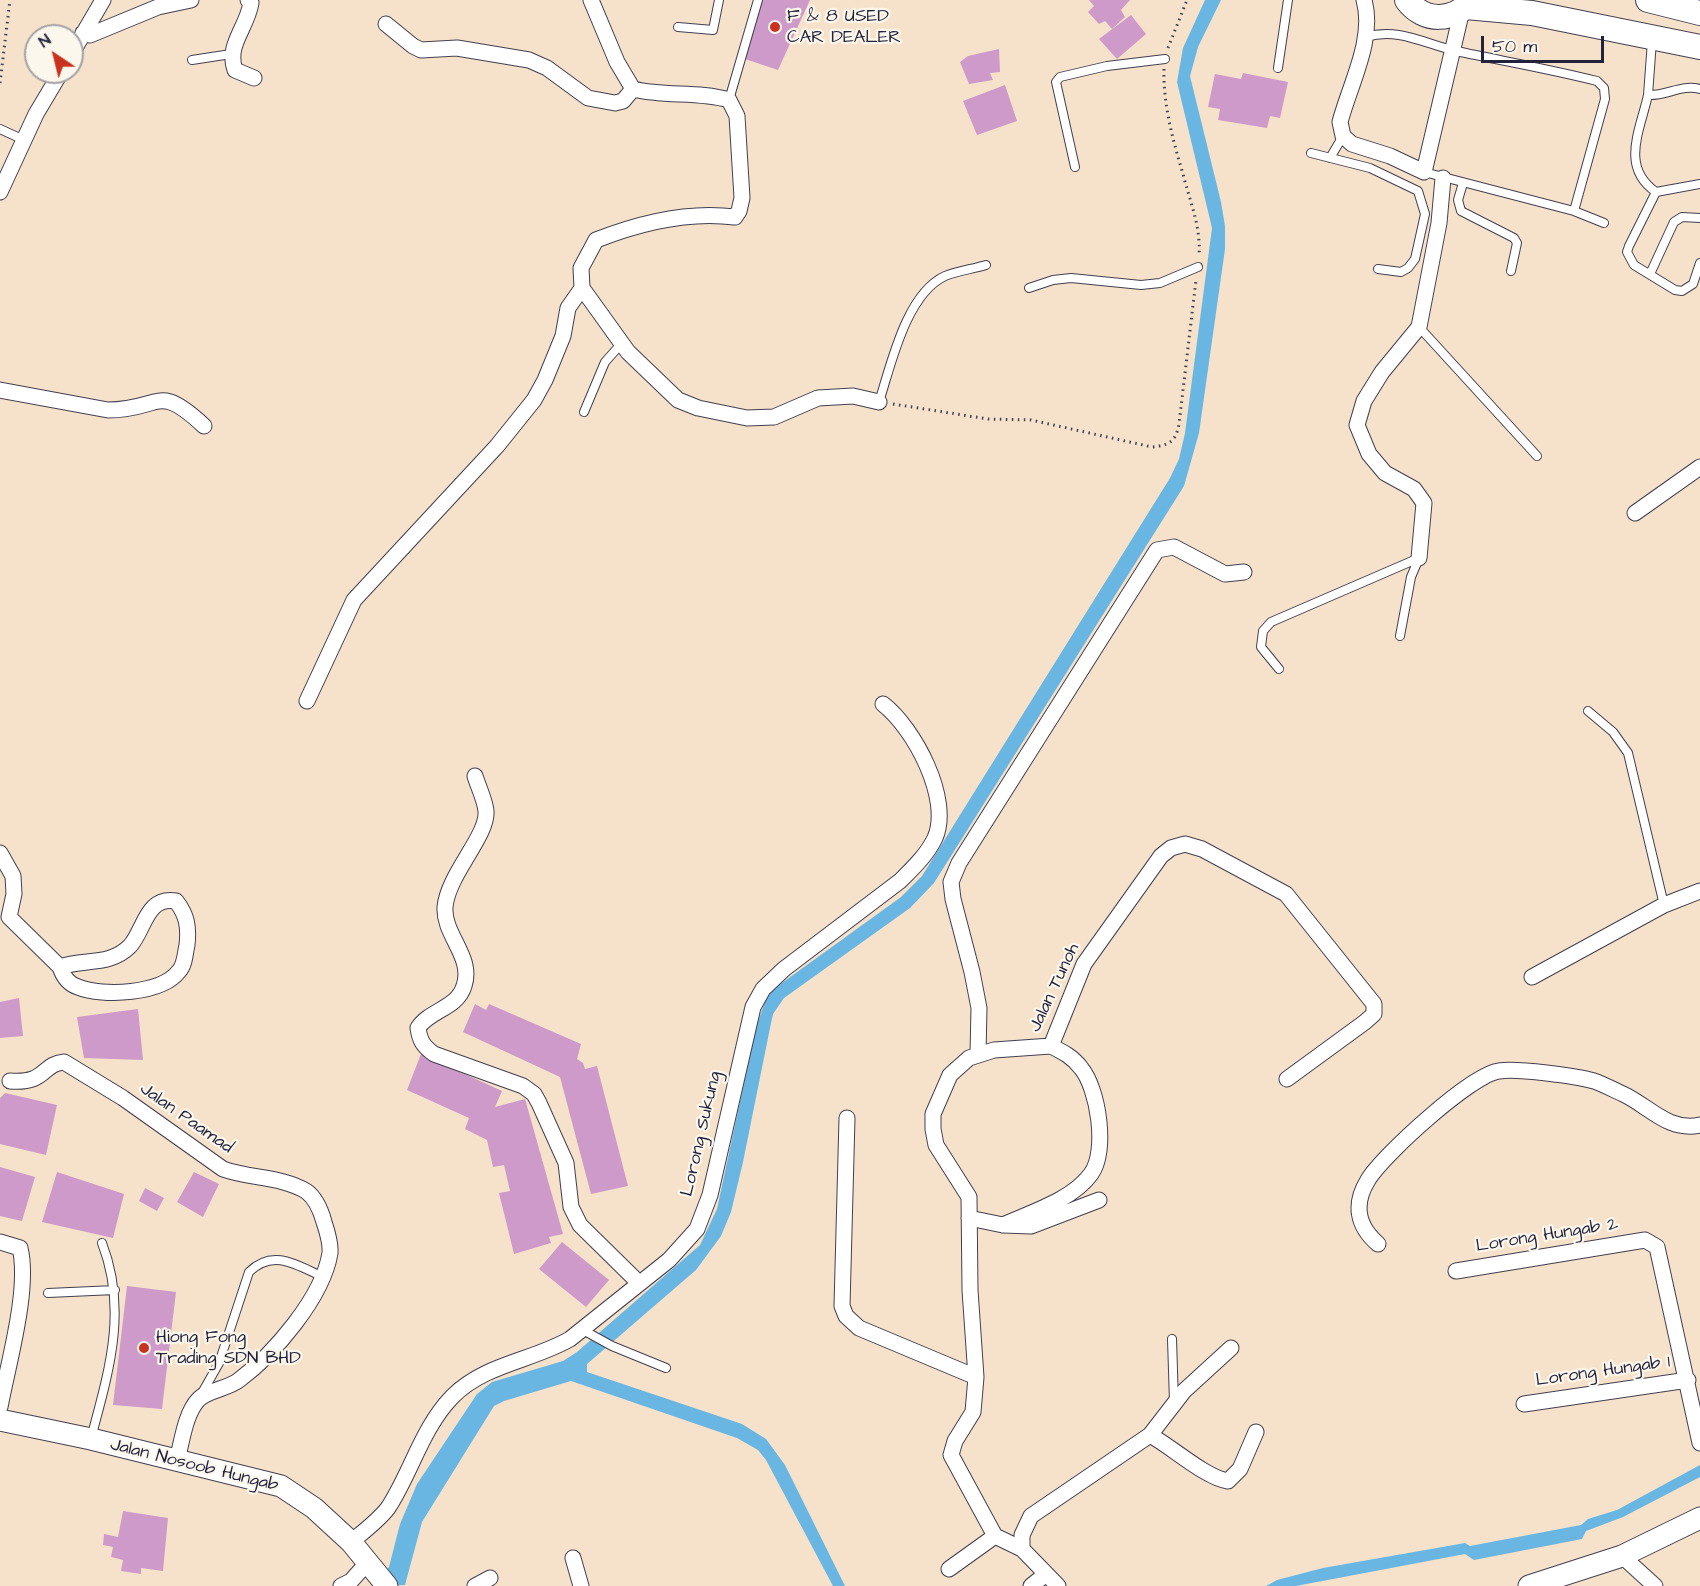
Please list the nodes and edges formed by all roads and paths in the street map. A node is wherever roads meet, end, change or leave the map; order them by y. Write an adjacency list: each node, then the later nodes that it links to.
1 (10, 0): 28 (path)
2 (103, 0): 17 (street)
3 (191, 0): 18 (street)
4 (248, 0): 23 (street)
5 (591, 0): 30 (street)
6 (719, 0): 16 (lane)
7 (758, 0): 33 (lane)
8 (1187, 0): 24 (path)
9 (1288, 0): 26 (lane)
10 (1364, 0): 20 (street)
11 (1648, 0): 14 (main road)
12 (1406, 2): 13 (main road)
13 (1466, 6): 19 (main road); 22 (street)
14 (1700, 13)
15 (387, 24): 30 (street)
16 (678, 27)
17 (84, 31)
18 (84, 33)
19 (1653, 36): 21 (main road); 32 (lane)
20 (1366, 37): 22 (lane); 35 (street)
21 (1700, 46)
22 (1454, 51): 40 (street); 46 (lane)
23 (231, 54): 25 (lane); 27 (street)
24 (1165, 59): 39 (lane); 51 (path)
25 (192, 60)
26 (1278, 68)
27 (254, 78)
28 (0, 83)
29 (54, 84): 36 (street)
30 (633, 89): 33 (street)
31 (1700, 89): 32 (lane)
32 (1648, 94): 45 (lane)
33 (729, 100): 55 (street)
34 (0, 129): 36 (lane)
35 (1342, 136): 38 (lane); 40 (street)
36 (24, 140): 44 (street)
37 (1311, 153): 38 (lane)
38 (1330, 158): 52 (lane)
39 (1075, 167)
40 (1424, 172): 41 (lane)
41 (1443, 178): 42 (lane); 57 (street)
42 (1462, 183): 46 (lane); 53 (lane)
43 (1700, 184): 45 (lane)
44 (0, 192)
45 (1656, 192): 54 (lane)
46 (1574, 211): 48 (lane)
47 (1700, 218): 54 (lane)
48 (1604, 223)
49 (1700, 263): 54 (lane)
50 (986, 266): 60 (lane)
51 (1198, 267): 56 (lane); 60 (path)
52 (1378, 269)
53 (1511, 271)
54 (1650, 274)
55 (582, 288): 58 (street); 70 (street)
56 (1029, 288)
57 (1419, 327): 63 (lane); 66 (street)
58 (622, 343): 60 (street); 61 (lane)
59 (0, 390): 62 (street)
60 (879, 402)
61 (584, 412)
62 (204, 426)
63 (1537, 456)
64 (1700, 467): 65 (street)
65 (1635, 513)
66 (1419, 558): 68 (lane); 69 (lane)
67 (1244, 572): 80 (street)
68 (1400, 636)
69 (1280, 669)
70 (307, 701)
71 (883, 704): 93 (street, Lorong Sukung)
72 (1588, 711): 76 (lane)
73 (475, 776): 93 (street)
74 (0, 853): 77 (street)
75 (1700, 891): 76 (street)
76 (1664, 905): 78 (street)
77 (60, 967): 77 (street)
78 (1532, 978)
79 (1051, 1046): 80 (street, Jalan Tunoh); 81 (street, Jalan Tunoh); 87 (street)
80 (978, 1054): 86 (street, Jalan Tunoh)
81 (1287, 1079)
82 (10, 1081): 92 (street, Jalan Paamad)
83 (847, 1118): 100 (street)
84 (1700, 1125): 90 (street)
85 (1099, 1200): 87 (street)
86 (969, 1218): 87 (street); 100 (street, Jalan Tunoh)
87 (1004, 1225)
88 (0, 1242): 102 (street)
89 (102, 1243): 94 (lane)
90 (1378, 1244)
91 (1456, 1271): 101 (street, Lorong Hungab 2)
92 (323, 1277): 103 (street, Jalan Paamad); 103 (lane)
93 (639, 1283): 96 (street, Lorong Sukung)
94 (115, 1290): 95 (lane); 110 (lane)
95 (48, 1293)
96 (587, 1332): 99 (lane); 115 (street, Lorong Sukung)
97 (1172, 1339): 104 (lane)
98 (1231, 1348): 104 (street)
99 (666, 1368)
100 (976, 1377): 114 (street, Jalan Tunoh)
101 (1688, 1380): 105 (street, Lorong Hungab 1); 111 (street)
102 (2, 1384): 106 (street)
103 (199, 1399): 112 (street)
104 (1174, 1403): 109 (street)
105 (1524, 1404)
106 (0, 1407)
107 (0, 1420): 110 (main road, Jalan Nosoob Hungab)
108 (1256, 1432): 109 (street)
109 (1150, 1435): 116 (street)
110 (91, 1439): 112 (main road, Jalan Nosoob Hungab)
111 (1700, 1443)
112 (177, 1460): 115 (main road, Jalan Nosoob Hungab)
113 (1700, 1518): 117 (main road)
114 (995, 1536): 116 (street); 119 (street)
115 (351, 1542): 120 (main road, Jalan Nosoob Hungab)
116 (1022, 1549): 121 (street)
117 (1622, 1556): 128 (main road); 129 (street)
118 (573, 1558): 125 (street)
119 (949, 1569)
120 (378, 1574): 123 (street)
121 (1046, 1574): 126 (street); 127 (street)
122 (490, 1578): 124 (street)
123 (341, 1586)
124 (475, 1586)
125 (581, 1586)
126 (1031, 1586)
127 (1058, 1586)
128 (1529, 1586)
129 (1654, 1586)

